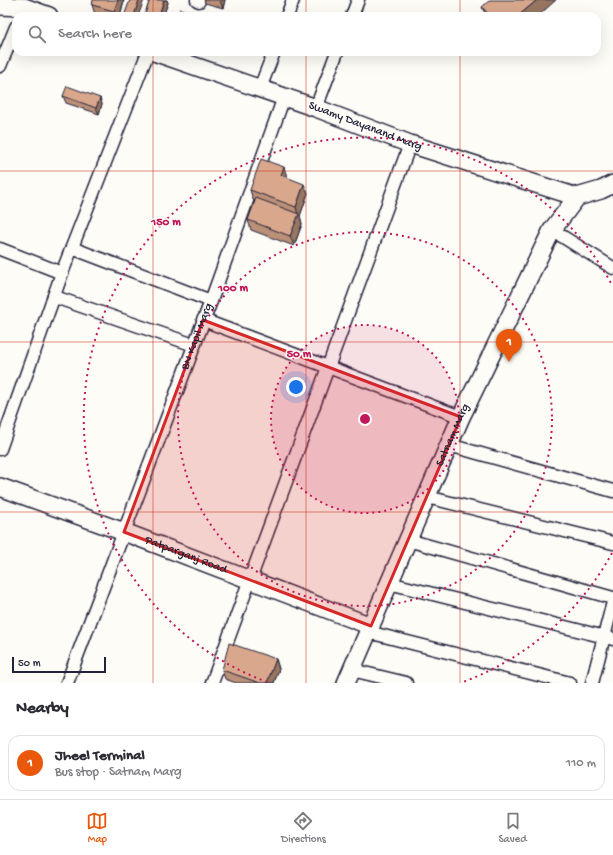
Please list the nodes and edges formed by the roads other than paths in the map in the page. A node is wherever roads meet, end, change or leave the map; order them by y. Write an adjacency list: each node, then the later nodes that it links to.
1 (293, 0): 5 (street)
2 (358, 0): 6 (street)
3 (15, 6): 4 (street)
4 (35, 12)
5 (288, 12)
6 (354, 12)
7 (12, 37): 12 (street)
8 (146, 56): 20 (street)
9 (166, 56): 13 (street, Swamy Dayanand Marg)
10 (272, 56): 13 (street)
11 (336, 56): 15 (street)
12 (0, 66)
13 (260, 88): 14 (street, Swamy Dayanand Marg)
14 (284, 97): 15 (street, Swamy Dayanand Marg); 25 (street, BN Kapil Marg)
15 (316, 108): 16 (street, Swamy Dayanand Marg)
16 (410, 144): 18 (street, Swamy Dayanand Marg); 28 (street)
17 (609, 189): 18 (street)
18 (577, 197): 19 (street, Satnam Marg)
19 (552, 230): 22 (street); 29 (street, Satnam Marg)
20 (72, 248): 23 (street); 25 (street)
21 (0, 249): 23 (street)
22 (613, 268)
23 (62, 273): 24 (street)
24 (55, 297): 27 (street); 31 (street)
25 (211, 301): 26 (street, BN Kapil Marg)
26 (203, 320): 27 (street, BN Kapil Marg); 28 (street)
27 (194, 345): 35 (street, BN Kapil Marg)
28 (327, 366): 29 (street); 38 (street)
29 (461, 417): 30 (street, Satnam Marg)
30 (449, 445): 33 (street); 34 (street, Satnam Marg)
31 (0, 449)
32 (0, 487): 35 (street, Patparganj Road)
33 (613, 491)
34 (426, 497): 36 (street, Satnam Marg); 37 (street)
35 (124, 532): 38 (street, Patparganj Road); 45 (street, BN Kapil Marg)
36 (408, 540): 39 (street, Satnam Marg); 40 (street)
37 (613, 544)
38 (250, 579): 42 (street, Patparganj Road); 46 (street)
39 (389, 583): 42 (street, Satnam Marg); 43 (street)
40 (613, 598)
41 (613, 602): 43 (street)
42 (369, 629): 44 (street, Satnam Marg); 48 (street)
43 (609, 638): 49 (street)
44 (349, 676): 47 (street)
45 (66, 683)
46 (212, 683)
47 (406, 683)
48 (570, 683)
49 (592, 683)

